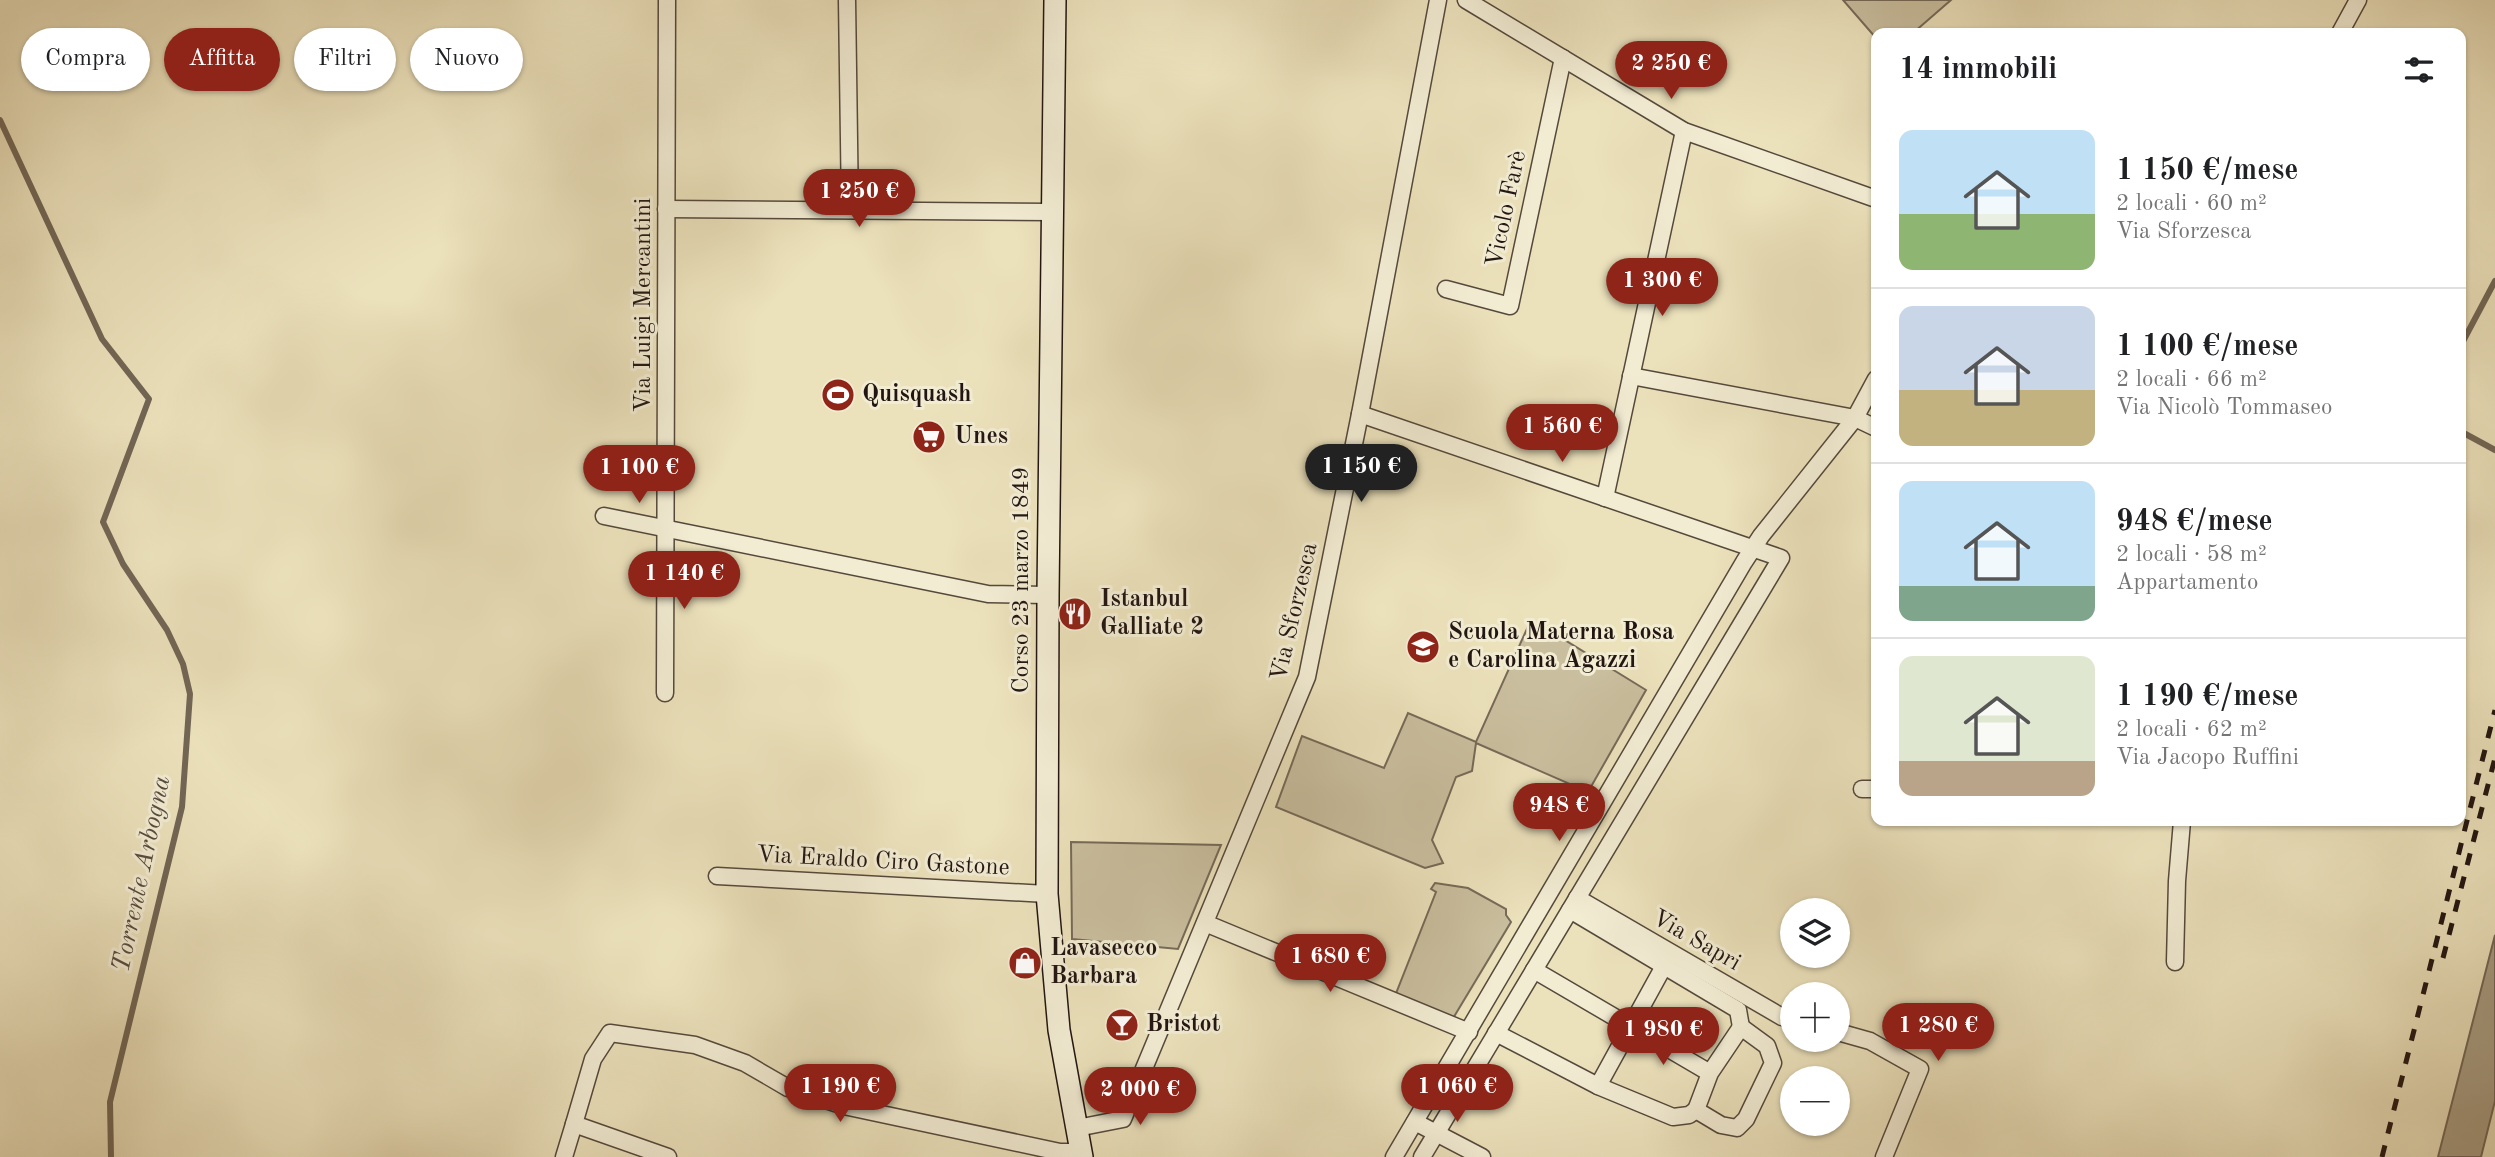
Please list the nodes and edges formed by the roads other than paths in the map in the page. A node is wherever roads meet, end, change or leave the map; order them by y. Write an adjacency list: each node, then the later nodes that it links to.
1 (667, 0): 11 (street, Via Luigi Mercantini)
2 (847, 0): 12 (street)
3 (1055, 0): 13 (main road, Corso 23 marzo 1849)
4 (1438, 0): 17 (street, Via Sforzesca)
5 (1466, 0): 8 (street)
6 (2358, 0): 7 (street)
7 (2343, 28)
8 (1563, 58): 9 (street); 14 (street, Vicolo Farè)
9 (1685, 131): 10 (street); 15 (street)
10 (1871, 198)
11 (666, 209): 12 (street); 22 (street, Via Luigi Mercantini)
12 (850, 210): 13 (street)
13 (1052, 212): 24 (main road, Corso 23 marzo 1849)
14 (1446, 289)
15 (1631, 376): 18 (street); 20 (street)
16 (1871, 388): 18 (street)
17 (1360, 414): 20 (street); 30 (street, Via Sforzesca)
18 (1855, 418): 19 (street); 23 (street)
19 (1871, 426)
20 (1605, 498): 23 (street)
21 (604, 516): 22 (street)
22 (667, 529): 24 (street); 25 (street, Via Luigi Mercantini)
23 (1753, 548): 29 (street); 37 (street)
24 (1048, 595): 28 (main road, Corso 23 marzo 1849)
25 (665, 693)
26 (2182, 826): 31 (street)
27 (717, 876): 28 (street, Via Eraldo Ciro Gastone)
28 (1047, 894): 45 (main road, Corso 23 marzo 1849)
29 (1574, 904): 32 (street); 33 (street); 34 (street, Via Sapri)
30 (1205, 923): 37 (street); 45 (street, Via Sforzesca)
31 (2175, 962)
32 (1664, 966): 35 (street); 36 (street)
33 (1534, 970): 35 (street); 38 (street)
34 (1780, 1016)
35 (1630, 1027): 40 (street); 41 (street)
36 (1741, 1027): 40 (street); 42 (street)
37 (1469, 1032): 43 (street)
38 (1496, 1032): 41 (street); 46 (street)
39 (1850, 1035): 53 (street)
40 (1710, 1073): 42 (street)
41 (1598, 1086): 42 (street)
42 (1696, 1110)
43 (1415, 1122): 46 (street); 50 (street)
44 (574, 1124): 47 (street); 48 (street); 49 (street)
45 (1077, 1128): 47 (main road, Corso 23 marzo 1849)
46 (1436, 1134): 51 (street); 52 (street)
47 (1081, 1155)
48 (564, 1157)
49 (668, 1157)
50 (1394, 1157)
51 (1422, 1157)
52 (1482, 1157)
53 (1884, 1157)

